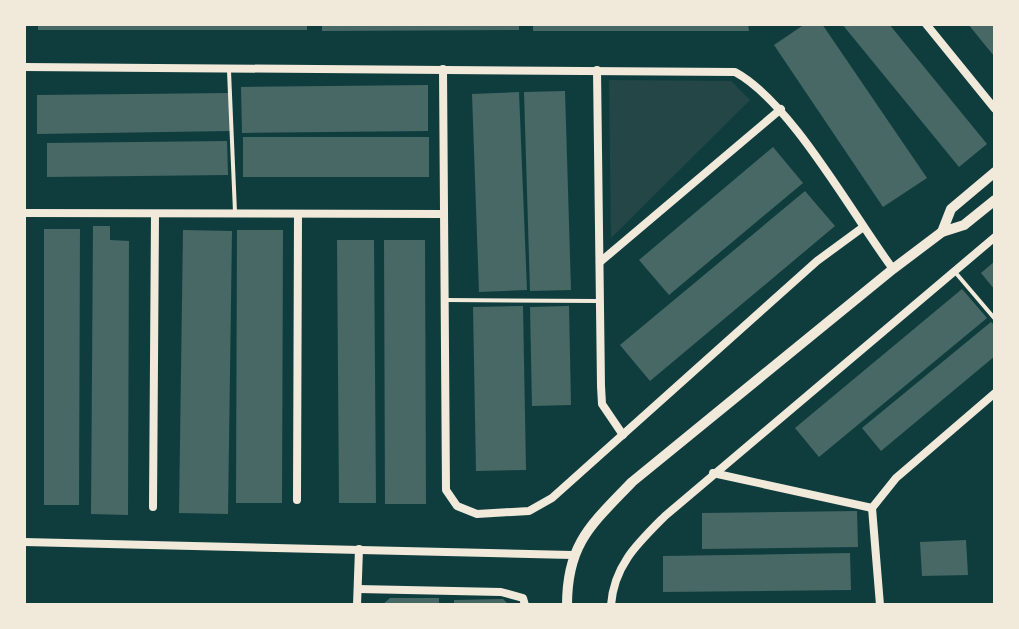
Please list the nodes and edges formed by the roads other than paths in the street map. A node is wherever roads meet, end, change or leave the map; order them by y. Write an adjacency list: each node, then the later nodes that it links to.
1 (926, 24): 7 (street)
2 (24, 67): 5 (street)
3 (443, 69): 4 (street); 5 (street); 11 (street)
4 (597, 70): 6 (street); 18 (street)
5 (229, 71): 13 (lane)
6 (781, 109): 15 (street); 18 (street)
7 (995, 109)
8 (995, 172): 16 (street)
9 (995, 200): 16 (street)
10 (24, 213): 12 (street)
11 (444, 214): 14 (street); 21 (street)
12 (155, 215): 13 (street); 28 (street)
13 (235, 215): 14 (street)
14 (298, 215): 27 (street)
15 (862, 228): 19 (street); 25 (street)
16 (942, 232): 19 (street)
17 (995, 237): 20 (street)
18 (600, 262): 22 (street)
19 (893, 269): 32 (street)
20 (955, 272): 23 (lane); 26 (street)
21 (445, 300): 22 (lane); 25 (street)
22 (600, 301): 25 (street)
23 (995, 319)
24 (995, 393): 29 (street)
25 (623, 435)
26 (713, 473): 29 (street); 37 (street)
27 (297, 500)
28 (153, 507)
29 (872, 508): 38 (street)
30 (24, 542): 31 (street)
31 (359, 549): 32 (street); 33 (street)
32 (572, 555): 36 (street)
33 (358, 589): 34 (street); 35 (street)
34 (357, 605)
35 (525, 605)
36 (567, 605)
37 (611, 605)
38 (880, 605)

